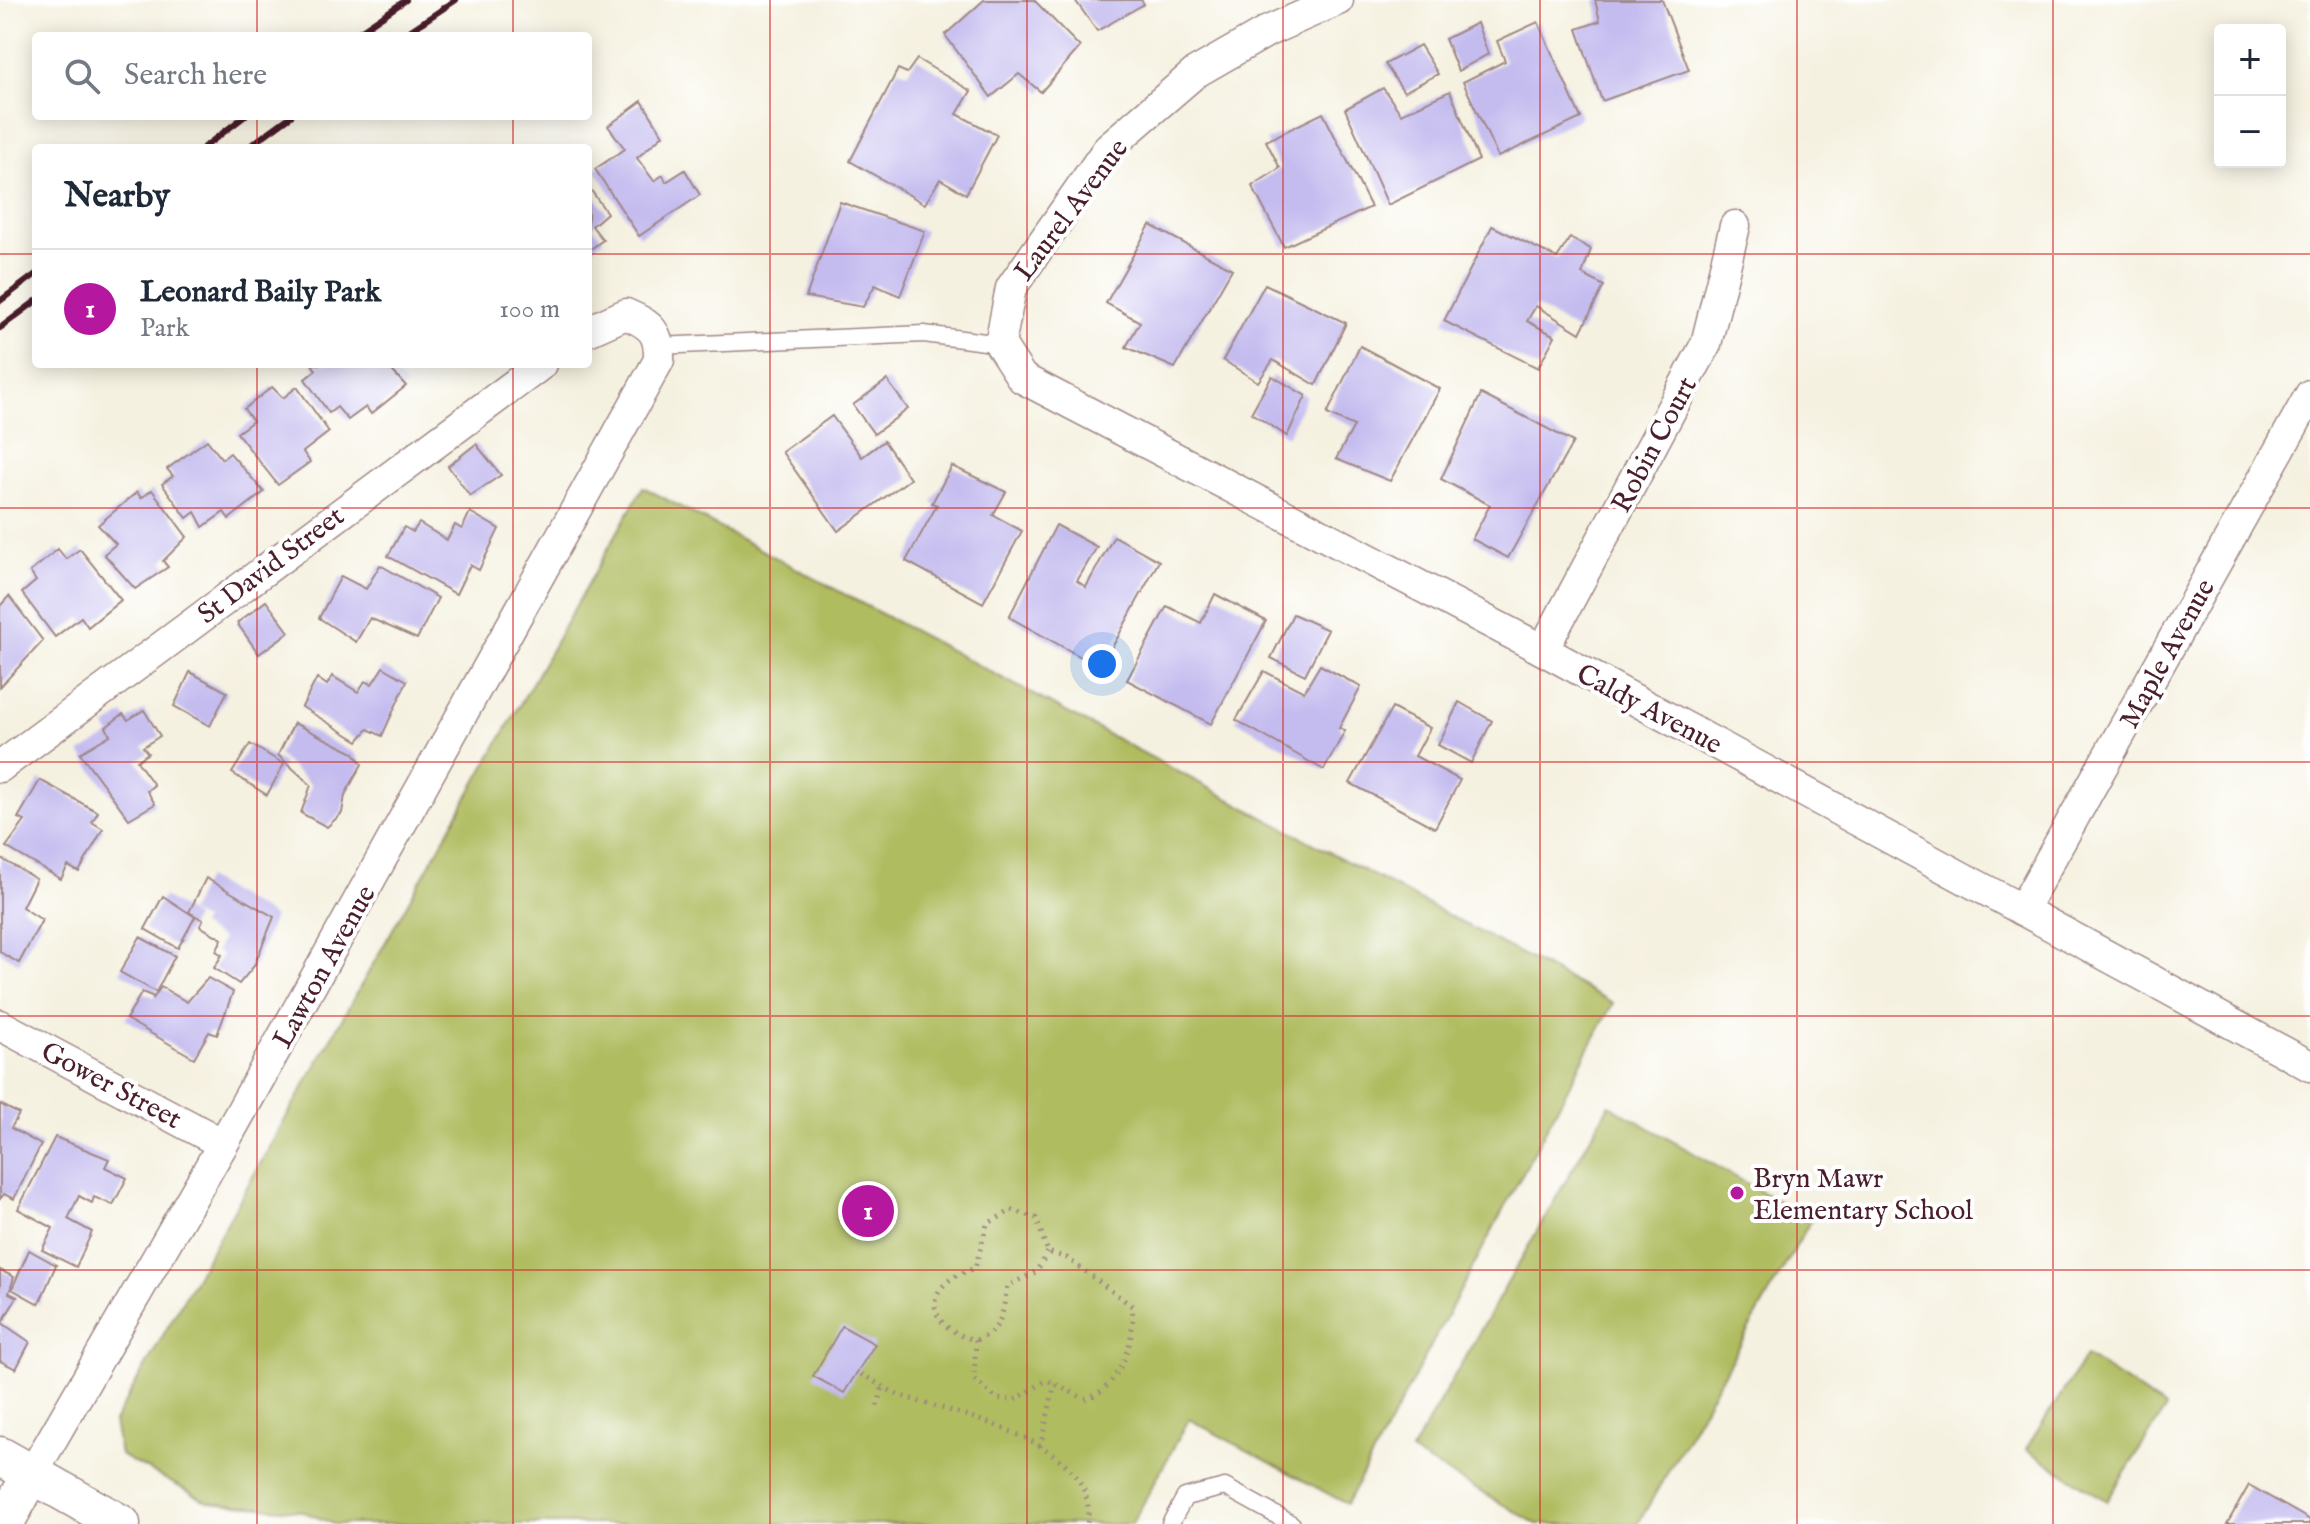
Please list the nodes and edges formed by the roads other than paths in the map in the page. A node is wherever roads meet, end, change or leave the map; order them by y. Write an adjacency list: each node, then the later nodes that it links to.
1 (1338, 0): 4 (street, Laurel Avenue)
2 (1735, 226): 8 (street, Robin Court)
3 (592, 328): 5 (street)
4 (1000, 344): 5 (lane); 8 (street, Caldy Avenue)
5 (659, 346): 13 (street, Lawton Avenue)
6 (537, 368): 9 (street, St David Street)
7 (2310, 395): 10 (street, Maple Avenue)
8 (1543, 650): 10 (street, Caldy Avenue)
9 (0, 767)
10 (2022, 910): 12 (street, Caldy Avenue)
11 (0, 1025): 13 (street, Gower Street)
12 (2310, 1066)
13 (223, 1144): 14 (street, Lawton Avenue)
14 (16, 1465): 15 (street, Lawton Avenue); 16 (street)
15 (4, 1524)
16 (121, 1524)
17 (1170, 1524): 18 (lane)
18 (1292, 1524)

